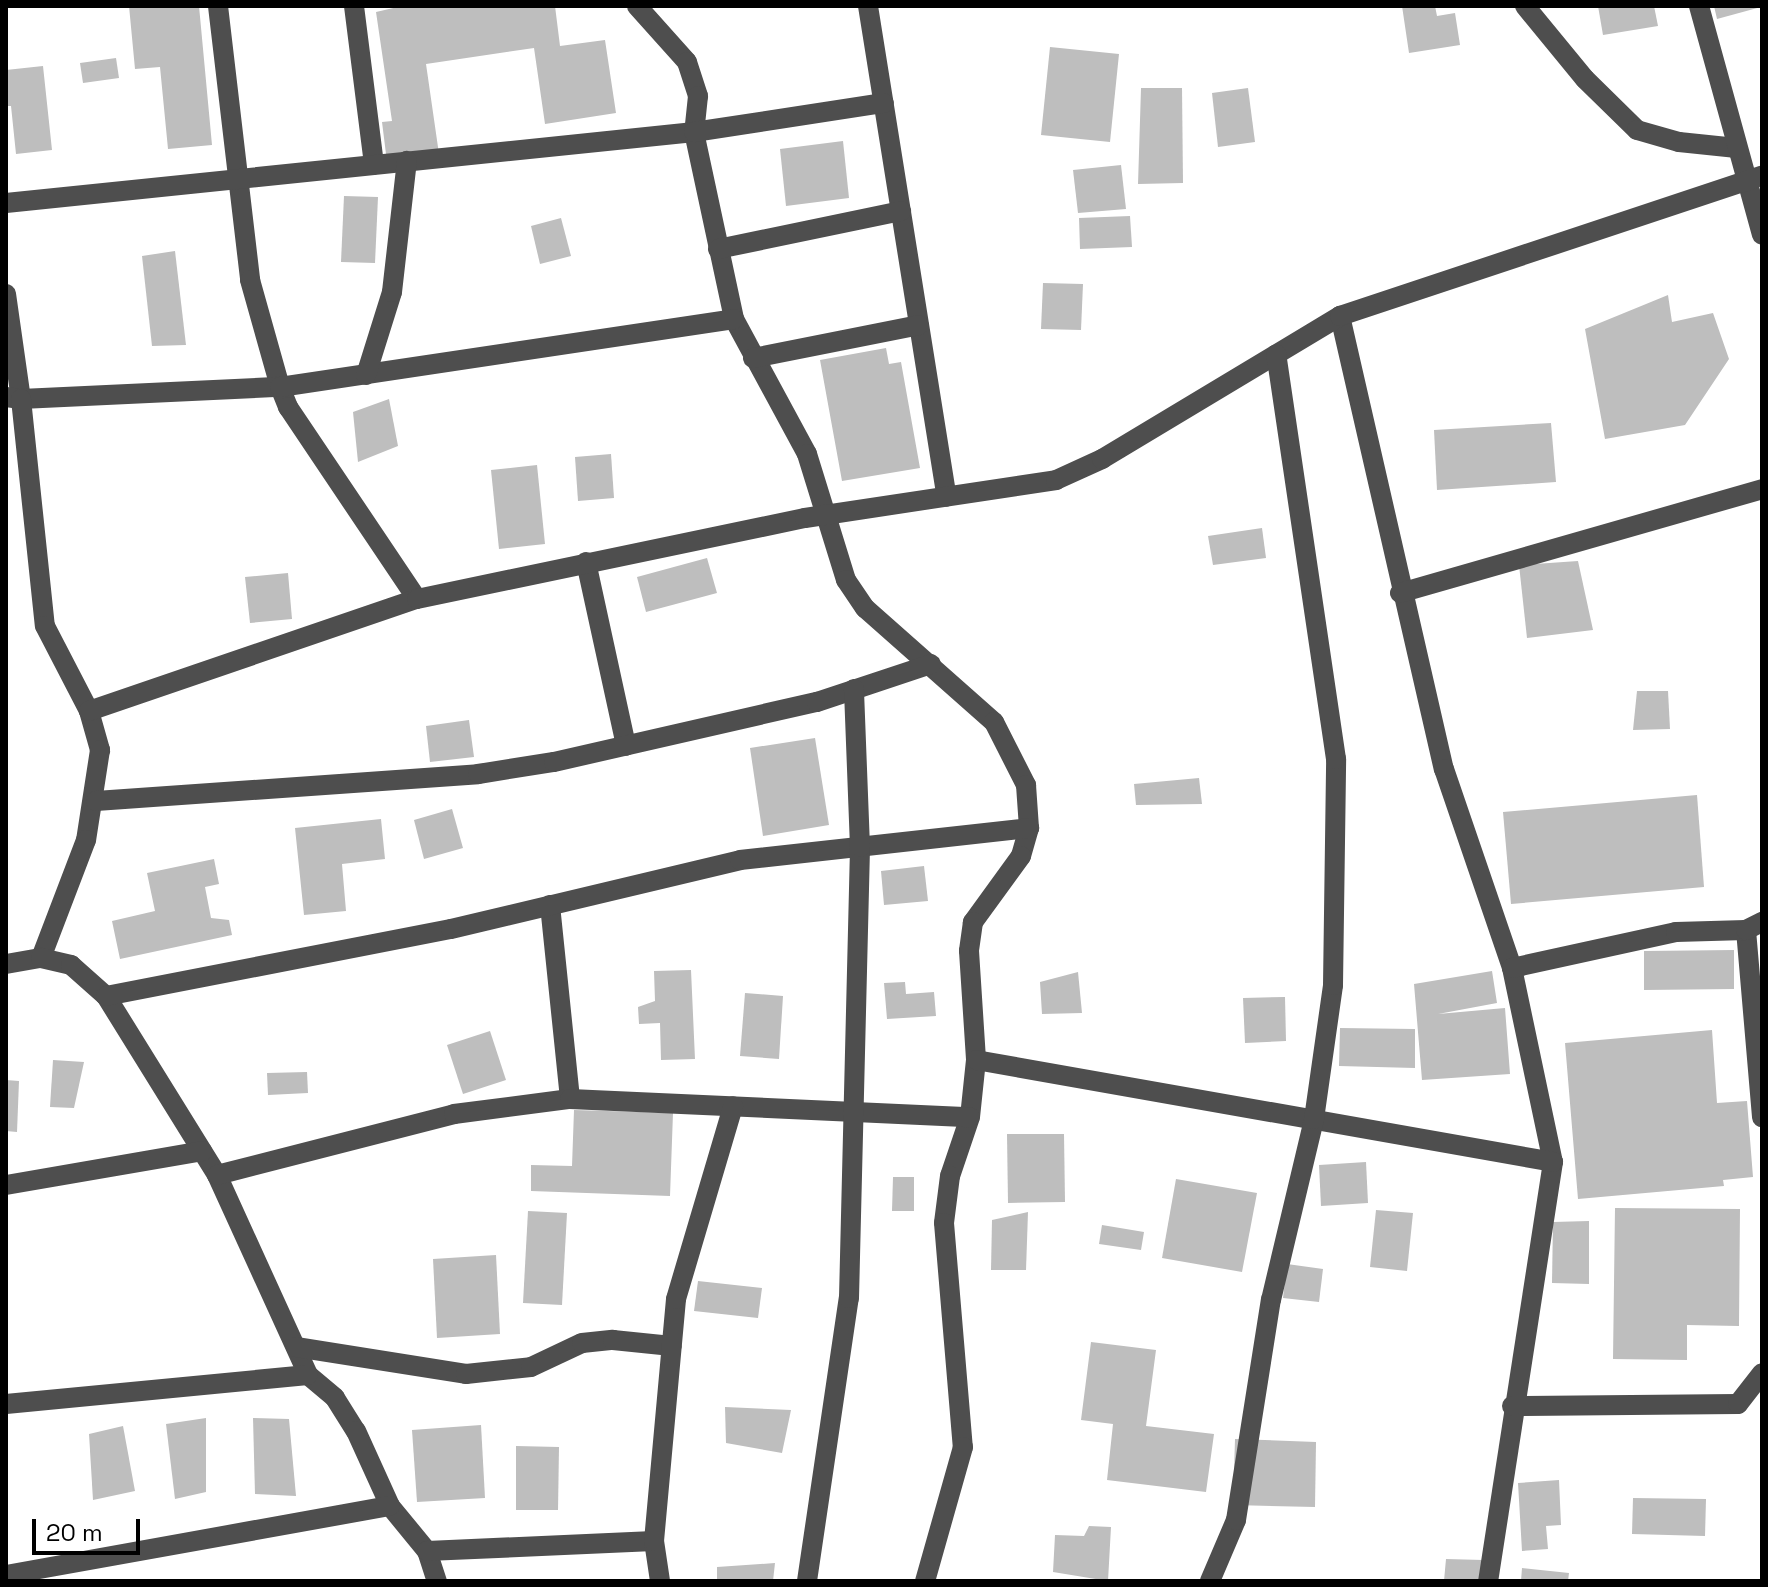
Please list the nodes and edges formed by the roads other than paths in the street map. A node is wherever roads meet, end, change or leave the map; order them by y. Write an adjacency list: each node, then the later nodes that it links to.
1 (218, 6): 13 (street)
2 (354, 6): 11 (street)
3 (637, 6): 8 (street)
4 (868, 6): 7 (street)
5 (1525, 6): 9 (street)
6 (1699, 6): 9 (street)
7 (884, 103): 8 (street); 15 (street)
8 (694, 132): 10 (street); 17 (street)
9 (1737, 148): 12 (street)
10 (407, 161): 11 (street); 24 (street)
11 (374, 165): 13 (street)
12 (1754, 178): 16 (street); 19 (street)
13 (240, 181): 14 (street); 25 (street)
14 (6, 203)
15 (901, 211): 17 (street); 21 (street)
16 (1762, 234)
17 (718, 249): 20 (street)
18 (6, 294): 26 (street)
19 (1340, 316): 22 (street); 31 (street)
20 (734, 319): 23 (street); 24 (street)
21 (919, 325): 23 (street); 28 (street)
22 (1276, 354): 28 (street); 52 (street)
23 (753, 358): 29 (street)
24 (366, 375): 25 (street)
25 (280, 387): 26 (street); 32 (street)
26 (13, 398): 35 (street)
27 (1762, 489): 31 (street)
28 (947, 497): 29 (street)
29 (826, 517): 30 (street); 33 (street)
30 (586, 562): 32 (street); 36 (street)
31 (1400, 593): 44 (street)
32 (417, 599): 35 (street)
33 (931, 664): 34 (street); 38 (street)
34 (854, 689): 36 (street); 39 (street)
35 (89, 711): 37 (street)
36 (626, 746): 37 (street)
37 (96, 801): 42 (street)
38 (1029, 828): 39 (street); 46 (street)
39 (860, 847): 40 (street); 50 (street)
40 (550, 905): 45 (street); 47 (street)
41 (1754, 926): 44 (street); 49 (street)
42 (41, 958): 43 (street); 45 (street)
43 (6, 964)
44 (1512, 968): 54 (street)
45 (106, 996): 53 (street)
46 (976, 1060): 51 (street); 52 (street)
47 (570, 1099): 48 (street); 55 (street)
48 (733, 1106): 50 (street); 57 (street)
49 (1761, 1111)
50 (857, 1112): 51 (street); 69 (street)
51 (970, 1117): 70 (street)
52 (1314, 1119): 54 (street); 71 (street)
53 (202, 1151): 55 (street); 56 (street)
54 (1553, 1162): 62 (street)
55 (217, 1175): 58 (street)
56 (6, 1185)
57 (672, 1346): 58 (street); 64 (street)
58 (296, 1347): 60 (street)
59 (1762, 1373): 62 (street)
60 (308, 1375): 61 (street); 63 (street)
61 (6, 1404)
62 (1512, 1406): 72 (street)
63 (390, 1506): 65 (street); 66 (street)
64 (654, 1541): 65 (street); 68 (street)
65 (427, 1551): 67 (street)
66 (6, 1575)
67 (437, 1581)
68 (660, 1581)
69 (807, 1581)
70 (925, 1581)
71 (1210, 1581)
72 (1488, 1581)

